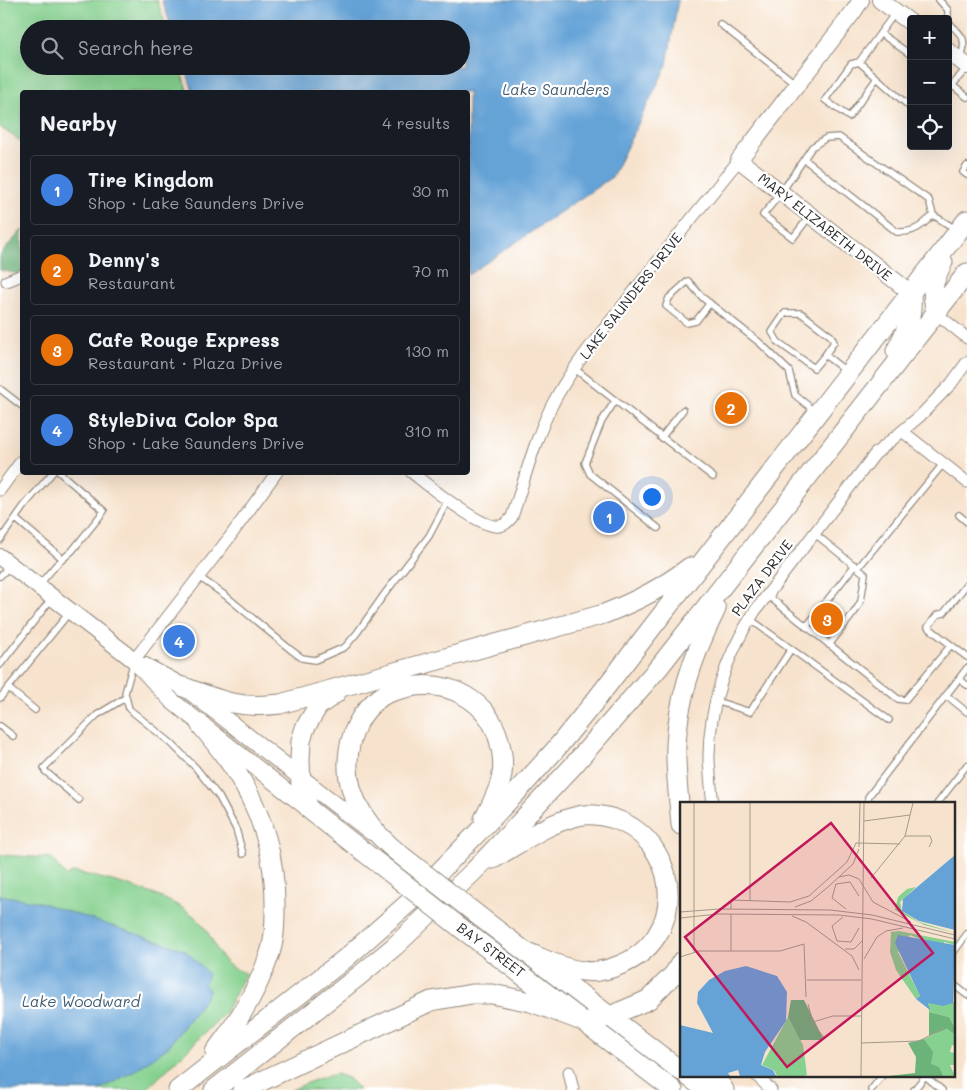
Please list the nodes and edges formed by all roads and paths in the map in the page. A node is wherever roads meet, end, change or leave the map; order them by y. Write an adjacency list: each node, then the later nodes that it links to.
1 (861, 0): 15 (main road, LAKE SAUNDERS DRIVE)
2 (880, 0): 4 (main road)
3 (940, 0): 5 (lane)
4 (896, 12): 6 (main road); 9 (lane)
5 (948, 15)
6 (907, 20)
7 (720, 24): 15 (lane)
8 (952, 24): 11 (lane)
9 (880, 33): 10 (lane); 12 (lane)
10 (907, 52)
11 (961, 61): 14 (lane)
12 (859, 62): 13 (lane); 13 (lane)
13 (877, 78): 18 (lane)
14 (952, 82)
15 (797, 85): 20 (main road, LAKE SAUNDERS DRIVE)
16 (952, 85): 17 (lane)
17 (967, 97)
18 (908, 105)
19 (804, 158): 23 (lane); 24 (lane); 24 (lane)
20 (739, 160): 23 (main road, MARY ELIZABETH DRIVE); 36 (street, LAKE SAUNDERS DRIVE)
21 (967, 166): 22 (lane)
22 (967, 175)
23 (781, 193): 25 (main road, MARY ELIZABETH DRIVE); 25 (lane)
24 (934, 215): 26 (lane)
25 (810, 216): 30 (main road, MARY ELIZABETH DRIVE)
26 (960, 229): 30 (main road); 32 (main road)
27 (967, 273): 32 (main road)
28 (20, 276): 29 (street)
29 (3, 280)
30 (911, 293): 37 (main road); 38 (main road)
31 (710, 303): 31 (lane); 43 (lane)
32 (936, 313): 33 (street); 38 (main road)
33 (967, 338)
34 (825, 355): 34 (lane); 37 (lane)
35 (967, 362): 44 (street)
36 (575, 369): 40 (lane); 55 (street, LAKE SAUNDERS DRIVE)
37 (849, 373): 43 (main road)
38 (880, 384): 66 (main road)
39 (0, 390): 41 (lane)
40 (615, 401): 45 (lane); 59 (lane)
41 (20, 405)
42 (683, 410): 45 (lane)
43 (818, 413): 62 (main road)
44 (902, 431): 47 (street); 60 (street, PLAZA DRIVE)
45 (661, 438): 52 (lane)
46 (20, 463): 54 (street)
47 (943, 464): 53 (street); 65 (lane)
48 (50, 475): 57 (lane)
49 (62, 475): 63 (lane)
50 (275, 475): 67 (street)
51 (415, 475): 55 (street, LAKE SAUNDERS DRIVE)
52 (712, 477)
53 (967, 482)
54 (0, 490)
55 (448, 500): 67 (lane)
56 (959, 516): 58 (lane)
57 (16, 519): 61 (lane); 63 (lane)
58 (967, 522)
59 (658, 528)
60 (814, 533): 65 (lane); 70 (street, PLAZA DRIVE)
61 (0, 540)
62 (709, 552): 83 (main road); 105 (main road)
63 (63, 559): 69 (lane)
64 (4, 566): 69 (main road)
65 (856, 567): 74 (lane); 75 (lane)
66 (735, 572): 103 (main road); 108 (main road)
67 (199, 577): 79 (street)
68 (967, 584): 76 (lane)
69 (38, 586): 71 (main road)
70 (767, 595): 73 (street, PLAZA DRIVE); 74 (lane)
71 (53, 598): 72 (main road); 80 (lane)
72 (70, 611): 79 (main road); 86 (lane)
73 (750, 619): 77 (lane); 90 (street, PLAZA DRIVE)
74 (806, 627): 75 (lane)
75 (829, 645): 76 (lane)
76 (951, 645): 78 (lane)
77 (791, 648): 90 (lane); 93 (lane)
78 (967, 657)
79 (134, 660): 85 (main road); 89 (lane); 94 (main road)
80 (0, 665)
81 (967, 668): 82 (lane)
82 (959, 679): 84 (lane); 87 (lane)
83 (350, 685): 85 (main road); 98 (main road)
84 (967, 685)
85 (184, 687): 98 (main road)
86 (8, 688): 88 (lane); 91 (lane)
87 (946, 695): 92 (lane); 101 (lane)
88 (0, 698)
89 (125, 698): 99 (lane); 107 (lane)
90 (716, 701): 100 (street, PLAZA DRIVE)
91 (35, 710)
92 (967, 712)
93 (889, 720)
94 (200, 724): 104 (main road); 118 (main road)
95 (0, 726): 96 (lane)
96 (13, 736)
97 (967, 765): 102 (lane)
98 (300, 776): 104 (main road); 106 (main road)
99 (79, 800)
100 (712, 802)
101 (869, 802)
102 (939, 802)
103 (680, 809)
104 (310, 810): 116 (main road, BAY STREET, bridge)
105 (476, 836): 106 (main road, BAY STREET); 118 (main road)
106 (383, 841): 111 (main road, BAY STREET, bridge)
107 (243, 854)
108 (475, 870): 111 (main road); 127 (main road)
109 (967, 934): 110 (lane)
110 (954, 952)
111 (528, 953): 115 (main road, BAY STREET)
112 (680, 964): 115 (main road)
113 (954, 985): 114 (lane)
114 (967, 995)
115 (610, 1016): 116 (main road); 117 (main road, BAY STREET)
116 (585, 1022): 128 (main road); 130 (main road, BAY STREET)
117 (680, 1070)
118 (200, 1072): 126 (main road)
119 (569, 1072): 129 (street)
120 (691, 1078): 131 (main road)
121 (716, 1078): 132 (main road)
122 (759, 1078): 133 (street)
123 (880, 1078): 134 (lane)
124 (923, 1078): 135 (lane)
125 (927, 1078): 136 (lane)
126 (178, 1090)
127 (214, 1090)
128 (243, 1090)
129 (573, 1090)
130 (673, 1090)
131 (706, 1090)
132 (724, 1090)
133 (771, 1090)
134 (871, 1090)
135 (914, 1090)
136 (942, 1090)

